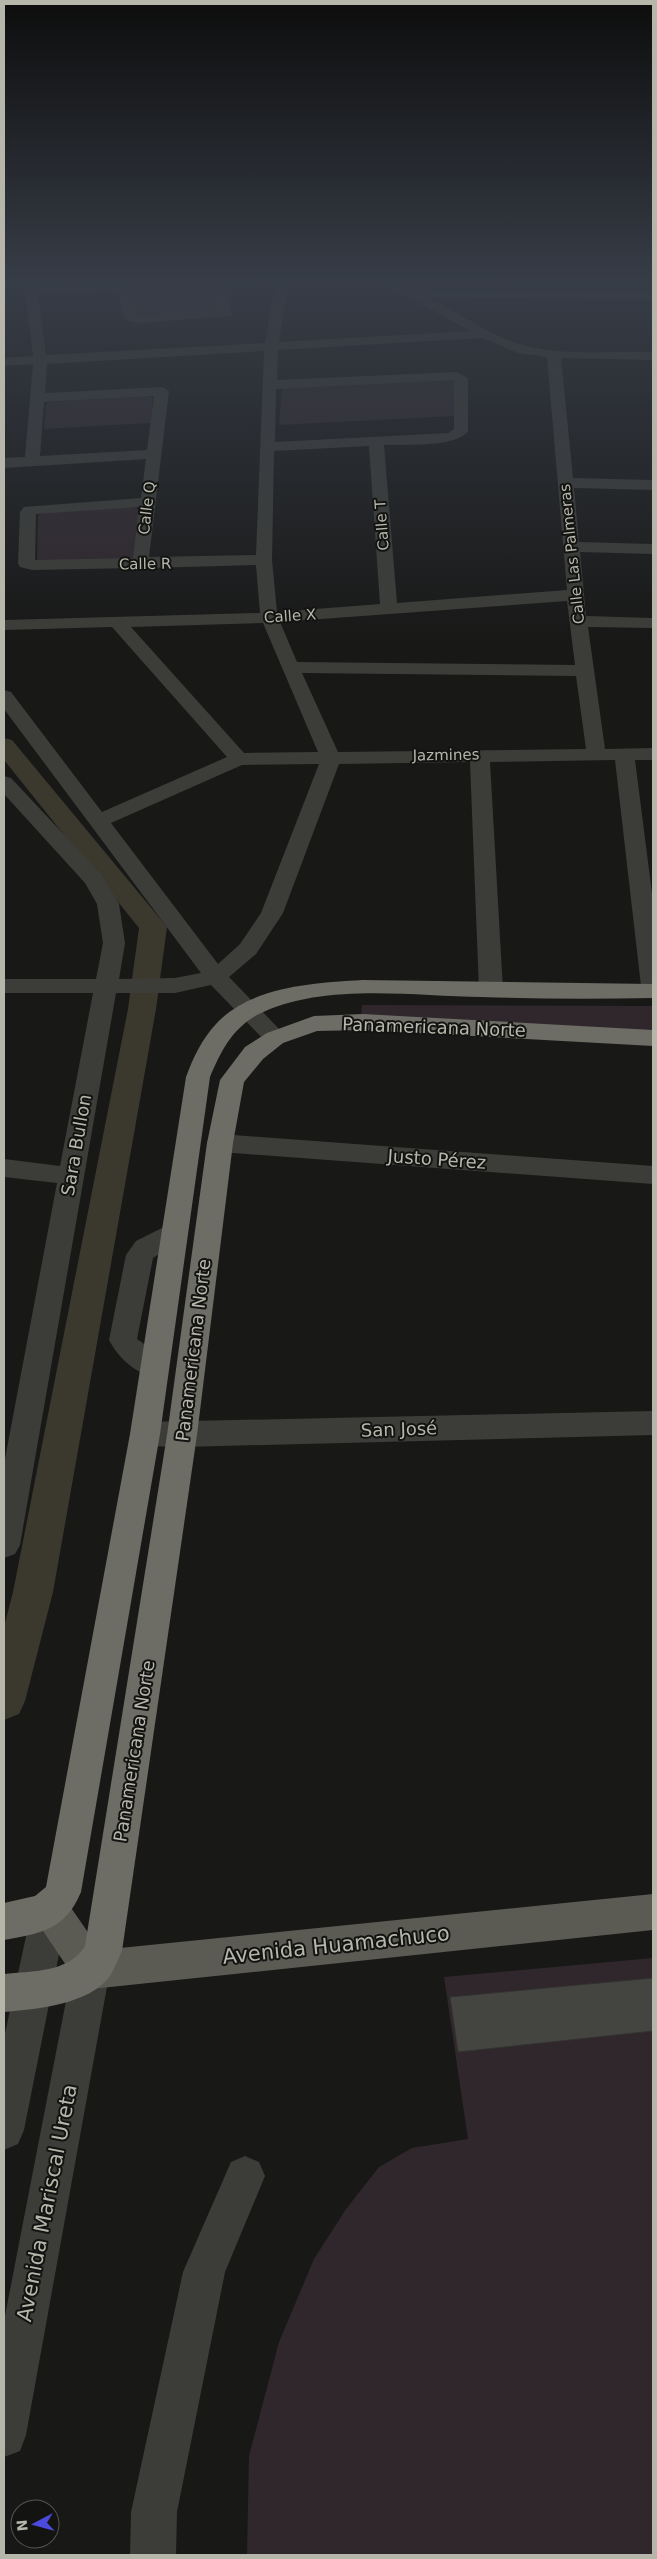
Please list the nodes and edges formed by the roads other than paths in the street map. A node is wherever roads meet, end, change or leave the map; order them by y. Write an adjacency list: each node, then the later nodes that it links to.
1 (37, 400): 9 (street)
2 (161, 400): 8 (street, Calle Q)
3 (270, 400): 7 (street)
4 (461, 400): 6 (street)
5 (558, 400): 11 (street, Calle Las Palmeras)
6 (376, 441): 7 (street); 19 (street, Calle T)
7 (267, 447): 16 (street)
8 (153, 454): 9 (street); 13 (street, Calle Q)
9 (32, 461): 10 (street)
10 (4, 462)
11 (564, 483): 12 (street); 14 (street, Calle Las Palmeras)
12 (653, 485)
13 (148, 502): 17 (street, Calle Q); 17 (street, Calle R)
14 (570, 547): 15 (street); 18 (street, Calle Las Palmeras)
15 (653, 549)
16 (264, 560): 17 (street, Calle R); 20 (street)
17 (140, 565)
18 (575, 595): 19 (street, Calle X); 21 (street, Calle Las Palmeras)
19 (389, 608): 20 (street, Calle X)
20 (269, 618): 22 (street, Calle X); 25 (street)
21 (578, 621): 23 (street); 26 (street, Calle Las Palmeras)
22 (117, 622): 24 (street, Calle X); 32 (street)
23 (653, 623)
24 (4, 625)
25 (290, 667): 26 (street); 33 (street)
26 (584, 671): 28 (street, Calle Las Palmeras)
27 (4, 696): 35 (street)
28 (596, 754): 29 (street, Jazmines); 31 (street, Jazmines)
29 (624, 754): 30 (street, Jazmines); 36 (street)
30 (653, 754)
31 (480, 755): 33 (street, Jazmines); 41 (street)
32 (238, 759): 33 (street, Jazmines); 35 (street)
33 (331, 759): 37 (street)
34 (4, 782): 39 (street, Sara Bullon)
35 (98, 821): 37 (street)
36 (645, 847): 40 (street)
37 (215, 976): 39 (street); 43 (street)
38 (4, 986): 39 (street)
39 (114, 986): 49 (street, Sara Bullon)
40 (653, 986)
41 (491, 990): 42 (highway, Panamericana Norte); 43 (highway, Panamericana Norte)
42 (653, 991)
43 (249, 1010): 44 (street); 51 (highway, Panamericana Norte)
44 (274, 1038): 45 (highway, Panamericana Norte); 46 (highway, Panamericana Norte)
45 (653, 1038)
46 (220, 1143): 48 (street, Justo Pérez); 52 (highway, Panamericana Norte)
47 (4, 1168): 49 (street)
48 (653, 1175)
49 (71, 1176): 53 (street, Sara Bullon)
50 (653, 1422): 52 (street, San José)
51 (145, 1434): 52 (street, San José); 56 (highway, Panamericana Norte)
52 (182, 1436): 57 (highway, Panamericana Norte)
53 (8, 1503): 54 (street, Sara Bullon)
54 (4, 1545)
55 (653, 1912): 57 (main road, Avenida Huamachuco)
56 (25, 1916): 57 (main road); 58 (street)
57 (91, 1970): 58 (highway); 61 (street, Avenida Mariscal Ureta)
58 (16, 1992): 59 (street)
59 (4, 2130)
60 (245, 2176): 62 (street)
61 (4, 2435)
62 (153, 2555)

